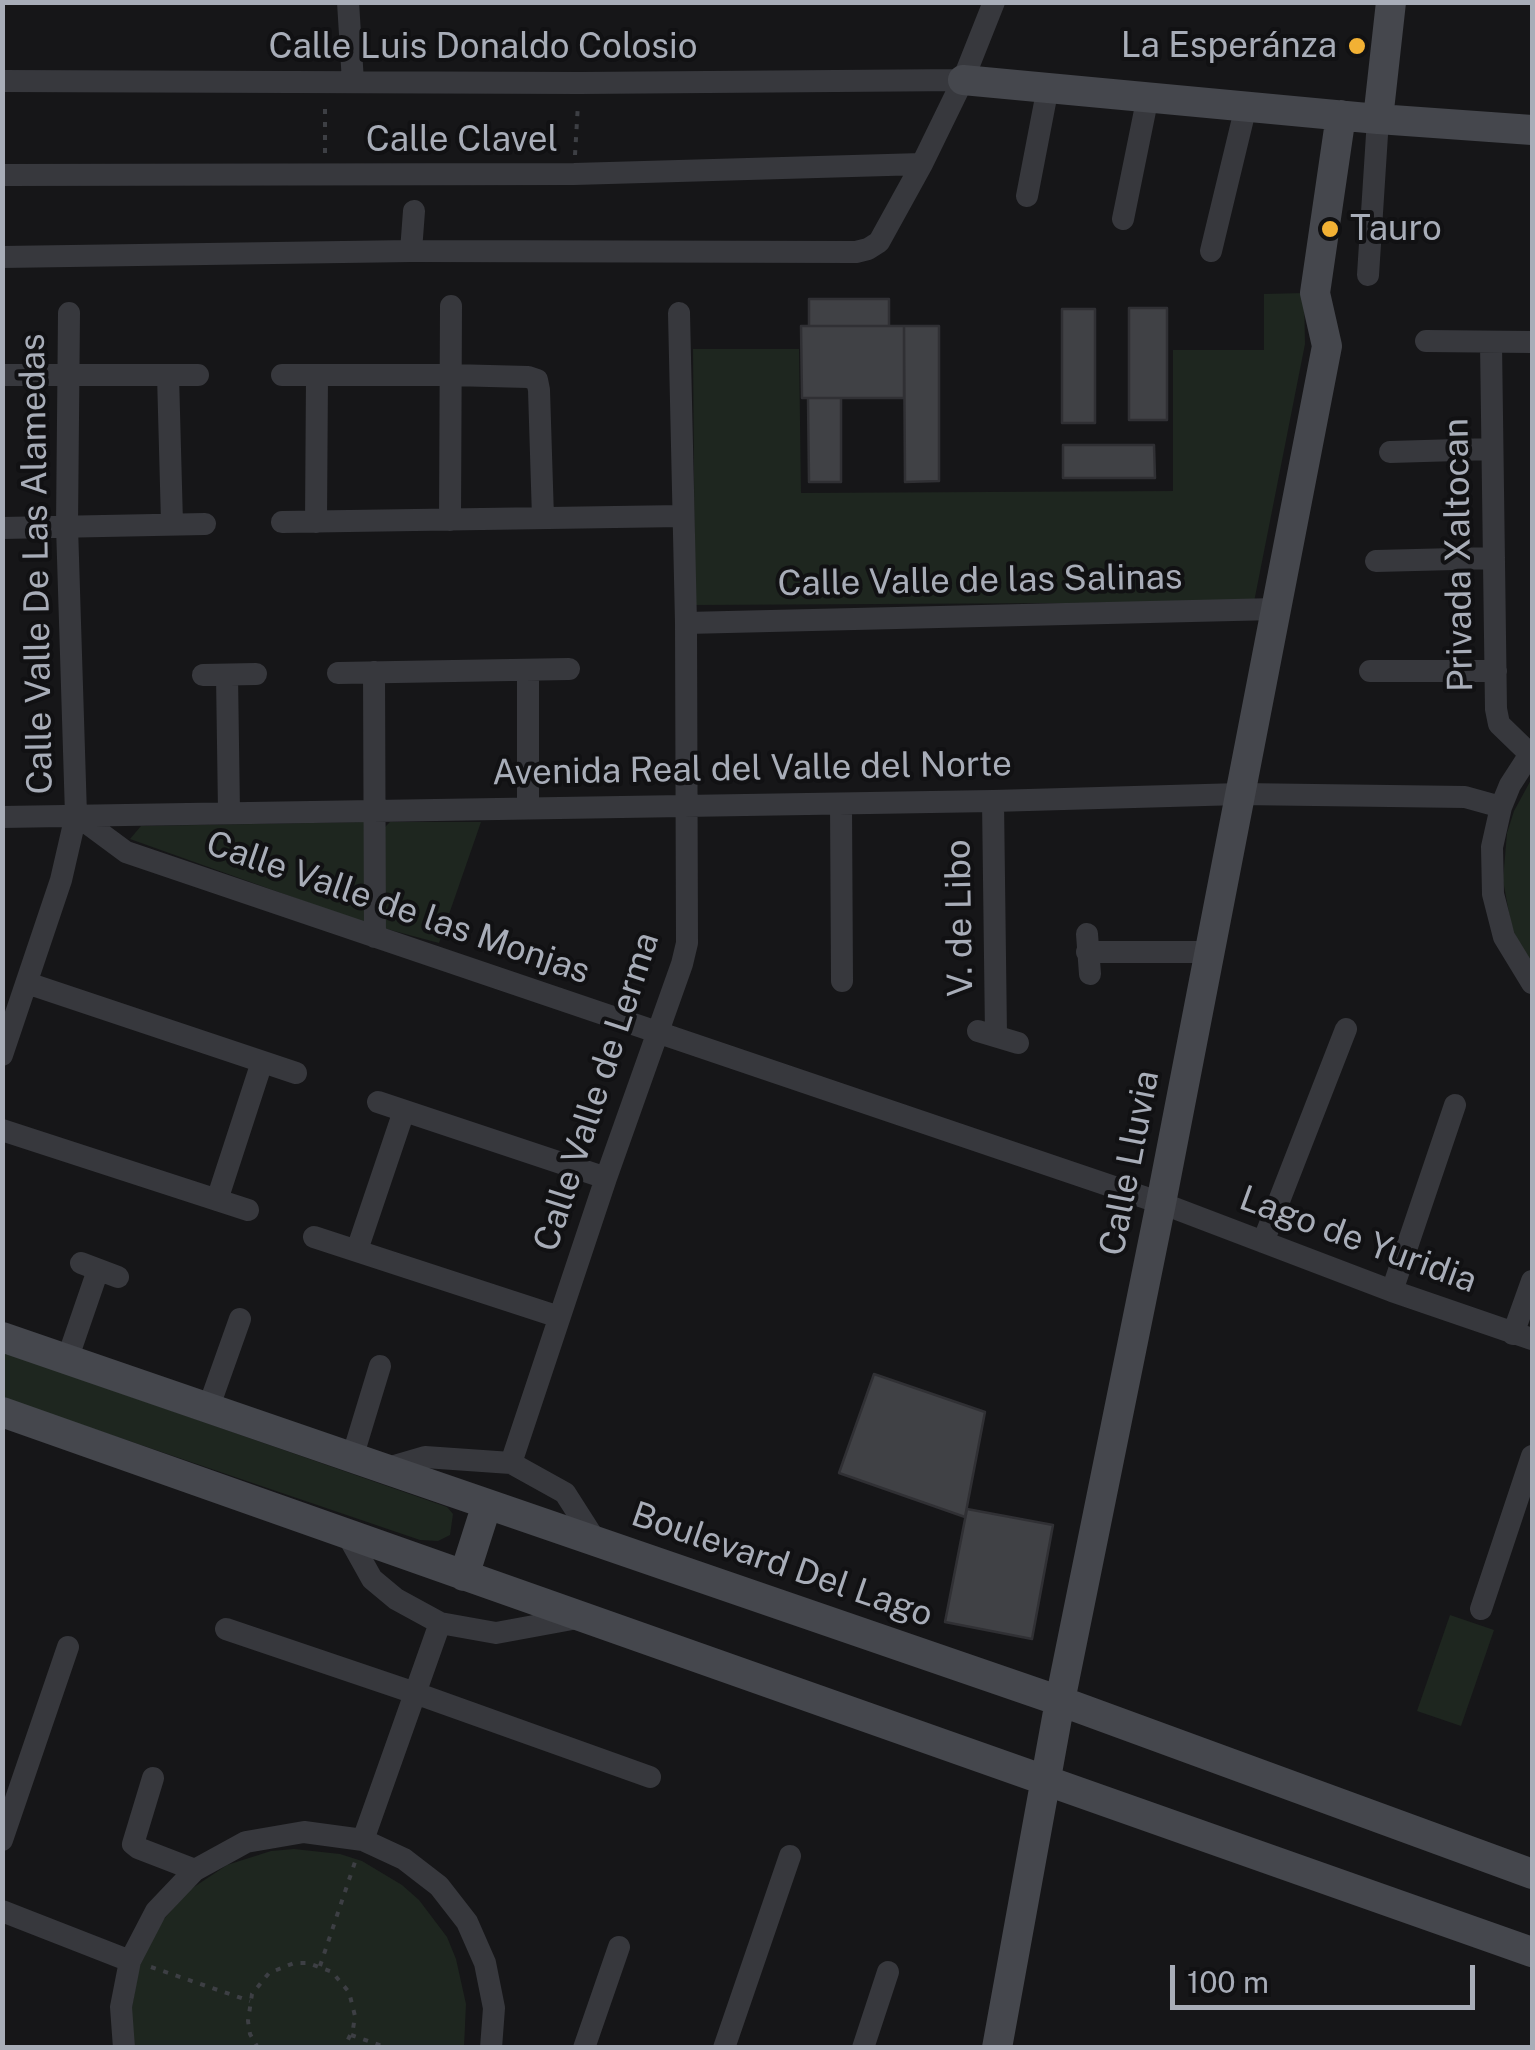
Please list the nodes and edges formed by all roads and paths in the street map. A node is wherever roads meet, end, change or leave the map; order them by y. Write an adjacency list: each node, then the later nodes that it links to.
1 (348, 2): 7 (street)
2 (994, 2): 4 (street)
3 (1390, 2): 13 (street)
4 (963, 80): 8 (street, Calle Luis Donaldo Colosio); 9 (street); 15 (street)
5 (2, 81): 6 (street, Calle Luis Donaldo Colosio)
6 (325, 82): 7 (street, Calle Luis Donaldo Colosio); 18 (path)
7 (353, 82): 8 (street, Calle Luis Donaldo Colosio)
8 (580, 83): 16 (path)
9 (1048, 87): 10 (street); 19 (street)
10 (1148, 96): 11 (street); 21 (street)
11 (1246, 106): 12 (street); 23 (street)
12 (1340, 115): 13 (street); 52 (street, Calle Lluvia)
13 (1378, 119): 14 (street); 25 (street)
14 (1532, 130)
15 (922, 164): 16 (street, Calle Clavel); 22 (street)
16 (574, 174): 18 (street, Calle Clavel)
17 (2, 175): 18 (street, Calle Clavel)
18 (324, 176)
19 (1027, 196)
20 (414, 211): 22 (street)
21 (1123, 219)
22 (411, 250): 24 (street)
23 (1211, 251)
24 (2, 257)
25 (1368, 275)
26 (452, 306): 36 (street)
27 (69, 313): 32 (street, Calle Valle De Las Alamedas)
28 (678, 314): 41 (street, Calle Valle de Lerma)
29 (1426, 342): 30 (street)
30 (1491, 342): 31 (street); 39 (street, Privada Xaltocan)
31 (1532, 342)
32 (70, 374): 33 (street); 34 (street); 48 (street, Calle Valle De Las Alamedas)
33 (2, 375)
34 (168, 375): 35 (street); 46 (street)
35 (198, 375)
36 (451, 375): 38 (street); 42 (street); 43 (street)
37 (282, 376): 38 (street)
38 (318, 376): 45 (street)
39 (1492, 449): 40 (street); 50 (street, Privada Xaltocan)
40 (1390, 452)
41 (682, 516): 42 (street); 53 (street, Calle Valle de Lerma)
42 (543, 518): 43 (street)
43 (450, 520): 45 (street)
44 (282, 522): 45 (street)
45 (316, 522)
46 (172, 524): 47 (street); 48 (street)
47 (205, 524)
48 (67, 526): 49 (street); 70 (street, Calle Valle De Las Alamedas)
49 (2, 528)
50 (1494, 558): 51 (street); 57 (street, Privada Xaltocan)
51 (1376, 561)
52 (1276, 609): 53 (street, Calle Valle de las Salinas); 62 (street, Calle Lluvia)
53 (686, 623): 65 (street, Calle Valle de Lerma)
54 (569, 669): 55 (street)
55 (528, 670): 58 (street); 66 (street)
56 (1370, 671): 57 (street)
57 (1496, 671): 61 (street, Privada Xaltocan)
58 (374, 672): 59 (street); 68 (street)
59 (338, 673)
60 (256, 674): 69 (street)
61 (1531, 752): 67 (street)
62 (1240, 794): 63 (street, Avenida Real del Valle del Norte); 67 (street, Avenida Real del Valle del Norte); 73 (street, Calle Lluvia)
63 (993, 801): 64 (street, Avenida Real del Valle del Norte); 80 (street, V. de Libo)
64 (841, 804): 65 (street, Avenida Real del Valle del Norte); 75 (street)
65 (687, 806): 66 (street, Avenida Real del Valle del Norte); 79 (street, Calle Valle de Lerma)
66 (528, 807): 68 (street, Avenida Real del Valle del Norte)
67 (1501, 807): 77 (street)
68 (374, 809): 69 (street, Avenida Real del Valle del Norte); 72 (street)
69 (229, 812): 70 (street, Avenida Real del Valle del Norte)
70 (76, 815): 71 (street, Avenida Real del Valle del Norte); 72 (street, Calle Valle de las Monjas); 76 (street, Calle Valle De Las Alamedas)
71 (2, 817)
72 (375, 937): 79 (street, Calle Valle de las Monjas)
73 (1209, 952): 74 (street); 90 (street, Calle Lluvia)
74 (1088, 953)
75 (842, 981)
76 (27, 983): 81 (street, Calle Valle De Las Alamedas); 82 (street)
77 (1532, 984)
78 (1346, 1029): 93 (street)
79 (657, 1033): 88 (street, Calle Valle de Lerma); 90 (street, Calle Valle de las Monjas)
80 (997, 1036)
81 (2, 1055)
82 (262, 1062): 83 (street); 89 (street)
83 (296, 1073)
84 (378, 1102): 86 (street)
85 (1455, 1105): 97 (street)
86 (404, 1111): 88 (street); 94 (street)
87 (2, 1130): 89 (street)
88 (606, 1178): 98 (street, Calle Valle de Lerma)
89 (217, 1200): 91 (street)
90 (1161, 1204): 93 (street, Lago de Yuridia); 120 (street, Calle Lluvia)
91 (248, 1210)
92 (314, 1237): 94 (street)
93 (1262, 1242): 97 (street, Lago de Yuridia)
94 (357, 1250): 98 (street)
95 (99, 1270): 102 (street)
96 (1532, 1281): 100 (street)
97 (1392, 1292): 100 (street, Lago de Yuridia)
98 (559, 1317): 108 (street, Calle Valle de Lerma)
99 (240, 1319): 104 (street)
100 (1523, 1336)
101 (2, 1337): 102 (street, Boulevard Del Lago)
102 (66, 1360): 104 (street, Boulevard Del Lago)
103 (378, 1365): 107 (street)
104 (208, 1409): 107 (street, Boulevard Del Lago)
105 (2, 1412): 111 (street)
106 (1532, 1456): 114 (street)
107 (352, 1458): 109 (street, Boulevard Del Lago)
108 (510, 1463): 109 (street); 112 (street)
109 (384, 1468): 110 (street, Boulevard Del Lago)
110 (487, 1504): 112 (street, Boulevard Del Lago); 113 (street)
111 (348, 1536): 113 (street); 116 (street)
112 (595, 1540): 120 (street, Boulevard Del Lago)
113 (464, 1576): 115 (street)
114 (1481, 1609)
115 (583, 1617): 116 (street); 123 (street)
116 (440, 1623): 119 (street)
117 (226, 1629): 119 (street)
118 (68, 1647): 124 (street)
119 (415, 1693): 121 (street); 125 (street)
120 (1060, 1701): 123 (street, Calle Lluvia); 128 (street, Boulevard Del Lago)
121 (650, 1777)
122 (153, 1778): 127 (street)
123 (1047, 1780): 131 (street); 145 (street, Calle Lluvia)
124 (2, 1840)
125 (363, 1840): 127 (street); 133 (path); 141 (street)
126 (790, 1856): 143 (street)
127 (194, 1870): 132 (street)
128 (1532, 1874)
129 (2, 1912): 132 (street)
130 (619, 1947): 142 (street)
131 (1530, 1955)
132 (130, 1961): 135 (path); 137 (street)
133 (320, 1966): 135 (path); 136 (path)
134 (888, 1972): 144 (street)
135 (250, 2001): 138 (path)
136 (351, 2035): 139 (path); 140 (path)
137 (124, 2048)
138 (258, 2048)
139 (344, 2048)
140 (388, 2048)
141 (491, 2048)
142 (584, 2048)
143 (724, 2048)
144 (863, 2048)
145 (997, 2048)

